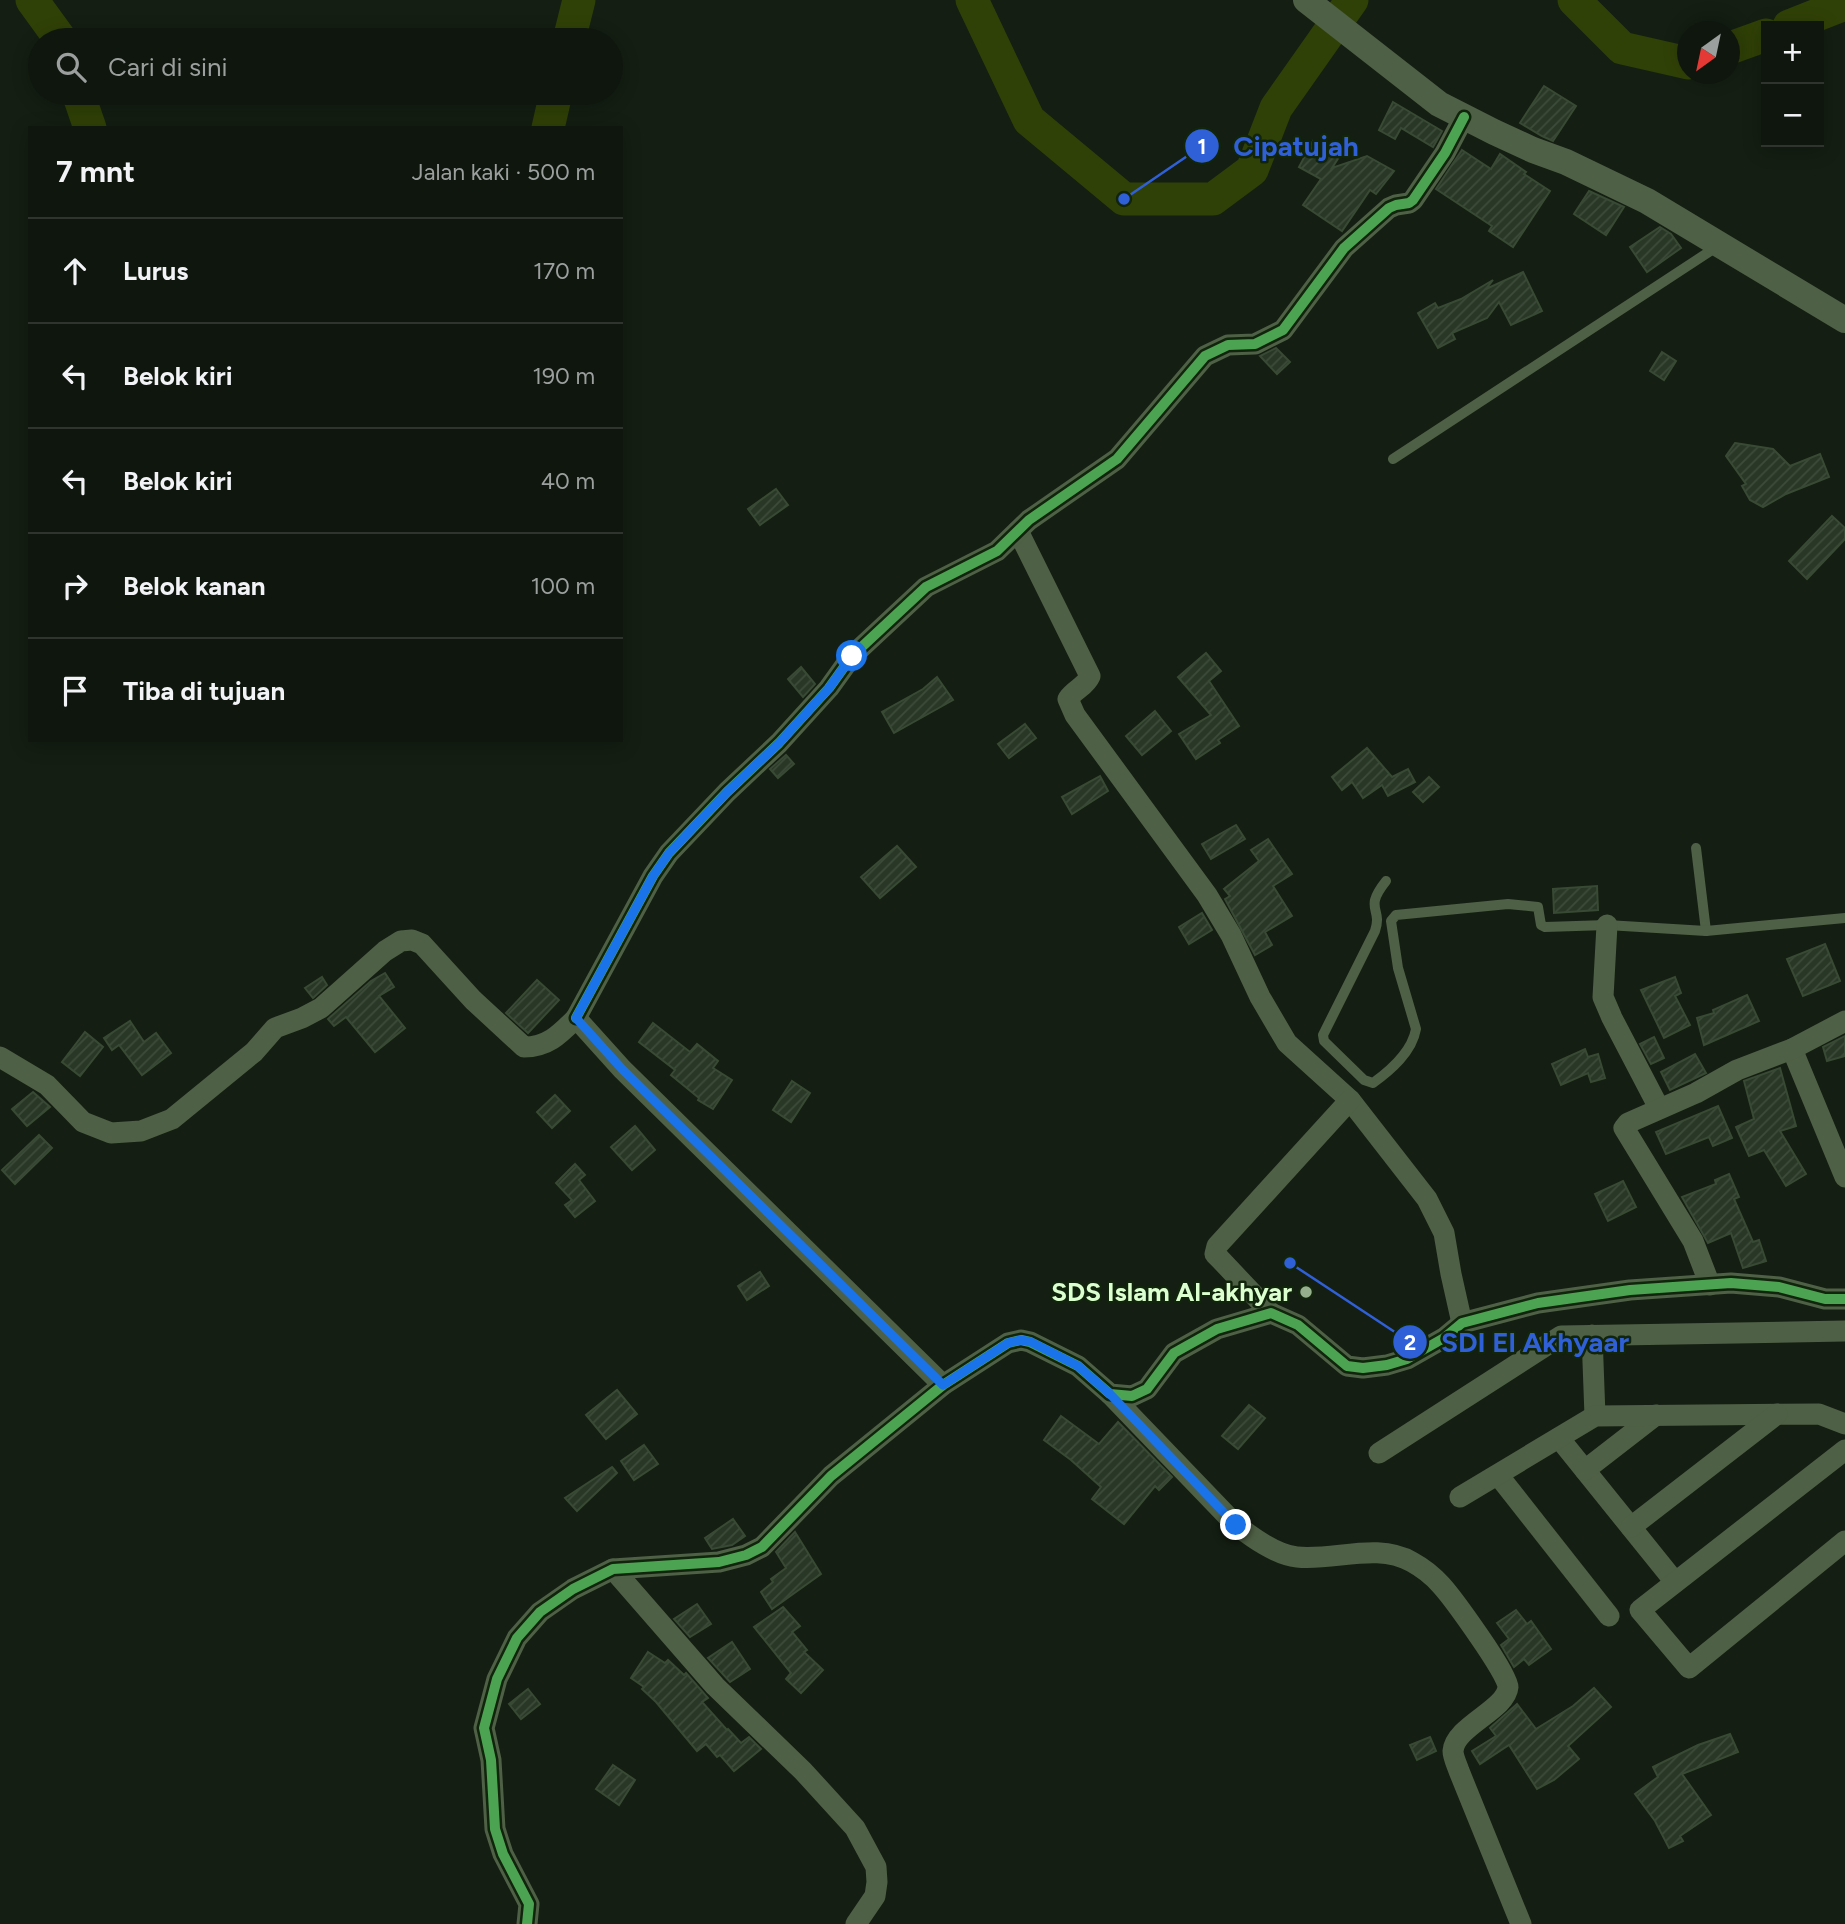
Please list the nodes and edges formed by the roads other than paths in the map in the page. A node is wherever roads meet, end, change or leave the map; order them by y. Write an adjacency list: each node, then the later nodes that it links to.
1 (1306, 0): 2 (street)
2 (1464, 117): 3 (street); 6 (street)
3 (1718, 246): 4 (street); 5 (lane)
4 (1845, 320)
5 (1393, 459)
6 (1018, 531): 12 (street); 16 (street)
7 (1696, 848): 11 (lane)
8 (1386, 881): 10 (lane)
9 (1845, 918): 11 (lane)
10 (1607, 925): 11 (lane); 17 (street)
11 (1706, 931)
12 (576, 1018): 15 (street); 25 (street)
13 (1845, 1021): 14 (street)
14 (1792, 1049): 17 (street); 18 (street)
15 (0, 1057)
16 (1350, 1100): 21 (street); 22 (street)
17 (1658, 1108): 19 (street)
18 (1845, 1177)
19 (1710, 1285): 20 (street); 22 (street)
20 (1845, 1299)
21 (1271, 1313): 22 (street); 26 (street)
22 (1462, 1323)
23 (1845, 1331): 24 (street)
24 (1592, 1335): 29 (street); 33 (street)
25 (943, 1385): 26 (street); 39 (street)
26 (1110, 1394): 44 (street)
27 (1777, 1414): 28 (street); 30 (street); 37 (street)
28 (1656, 1415): 29 (street); 34 (street)
29 (1595, 1416): 31 (street)
30 (1845, 1424)
31 (1559, 1438): 34 (street); 35 (street)
32 (1845, 1450): 40 (street)
33 (1379, 1452)
34 (1585, 1470): 37 (street)
35 (1498, 1475): 36 (street); 41 (street)
36 (1460, 1497)
37 (1631, 1527): 40 (street)
38 (1845, 1541): 40 (street)
39 (613, 1569): 42 (street); 43 (street)
40 (1675, 1582)
41 (1609, 1616)
42 (527, 1924)
43 (856, 1924)
44 (1521, 1924)

